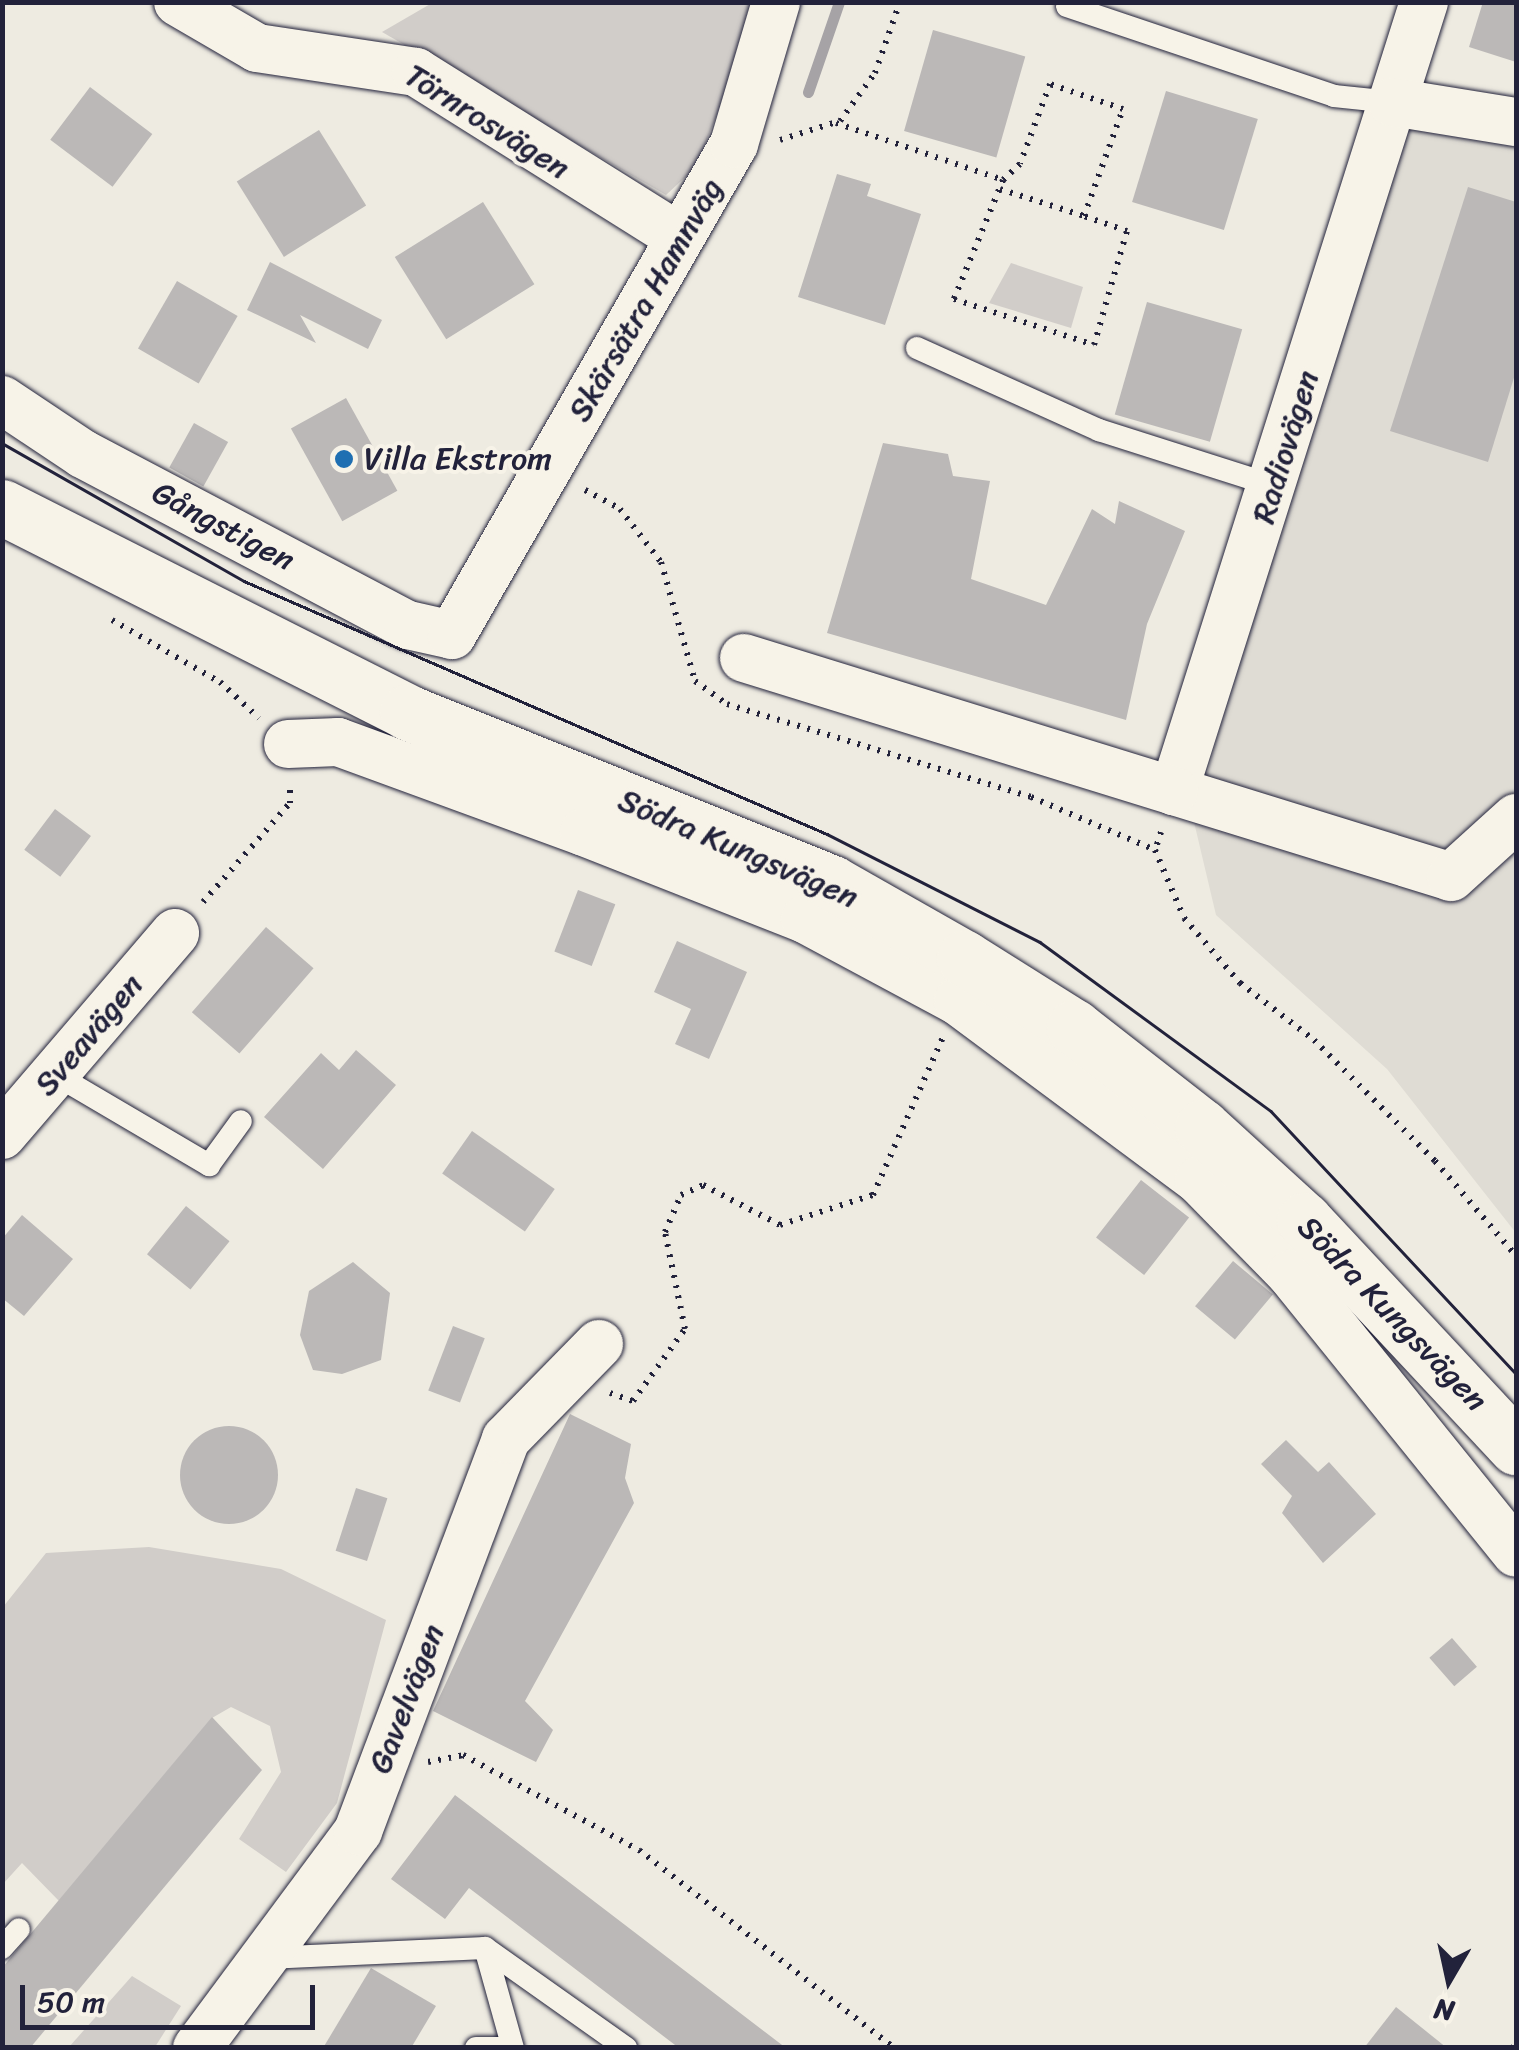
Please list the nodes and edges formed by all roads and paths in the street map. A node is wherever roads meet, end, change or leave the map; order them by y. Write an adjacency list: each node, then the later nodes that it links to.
1 (178, 2): 13 (street, Törnrosvägen)
2 (776, 2): 9 (street, Skärsätra Hamnväg)
3 (900, 2): 7 (path)
4 (1424, 2): 6 (street, Radiovägen)
5 (1066, 6): 6 (lane)
6 (1392, 102): 8 (street); 16 (street, Radiovägen)
7 (836, 122): 9 (path); 10 (path)
8 (1516, 122)
9 (734, 144): 13 (street, Skärsätra Hamnväg)
10 (1003, 180): 11 (path); 12 (path)
11 (999, 189): 12 (path); 12 (path)
12 (1084, 216)
13 (676, 235): 19 (street, Skärsätra Hamnväg)
14 (917, 348): 16 (lane)
15 (2, 400): 19 (street, Gångstigen)
16 (1274, 486): 22 (street, Radiovägen)
17 (2, 507): 33 (main road, Södra Kungsvägen)
18 (103, 614): 21 (path)
19 (452, 635)
20 (744, 658): 22 (street)
21 (288, 744): 25 (path); 26 (street, Södra Kungsvägen)
22 (1174, 790): 23 (street)
23 (1516, 818)
24 (1155, 850): 30 (path)
25 (175, 934): 27 (street, Sveavägen)
26 (958, 1001): 32 (path); 34 (street, Södra Kungsvägen)
27 (56, 1075): 28 (lane); 29 (street, Sveavägen)
28 (242, 1121)
29 (2, 1135)
30 (1516, 1256)
31 (599, 1344): 32 (street, Gavelvägen)
32 (565, 1378): 35 (street, Gavelvägen)
33 (1516, 1447)
34 (1516, 1552)
35 (379, 1773): 39 (street, Gavelvägen); 45 (path)
36 (19, 1929): 37 (lane)
37 (2, 1948)
38 (485, 1948): 39 (lane); 43 (lane); 44 (lane)
39 (259, 1959): 40 (street, Gavelvägen)
40 (197, 2048)
41 (476, 2048): 42 (lane)
42 (498, 2048)
43 (512, 2048)
44 (626, 2048)
45 (894, 2048)

